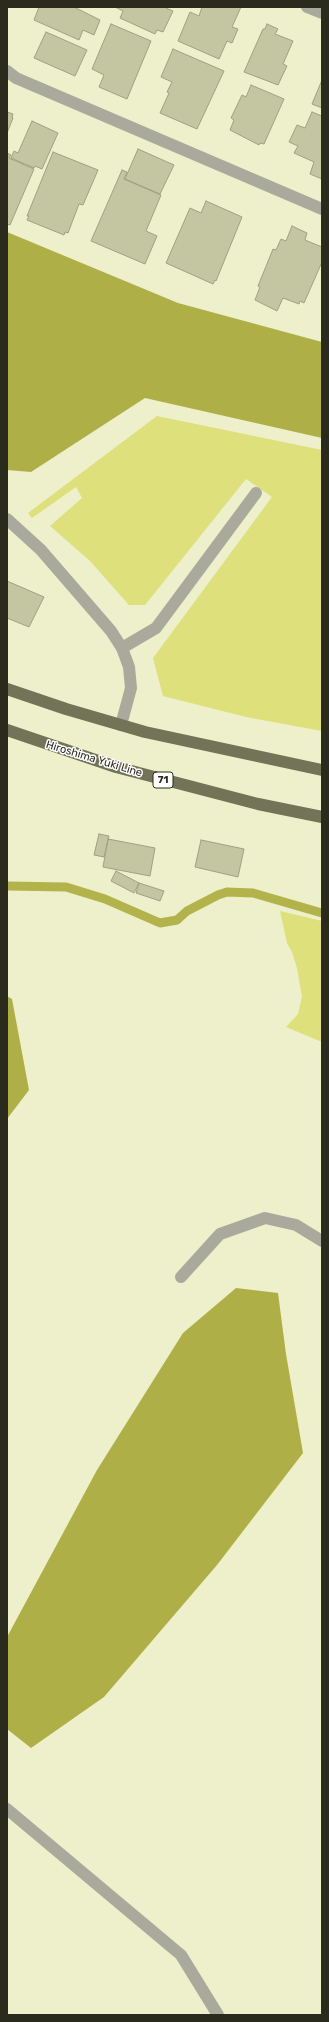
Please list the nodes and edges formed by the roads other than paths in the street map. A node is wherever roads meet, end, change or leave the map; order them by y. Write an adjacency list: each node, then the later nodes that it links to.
1 (307, 7): 2 (street)
2 (322, 13)
3 (7, 71): 4 (street)
4 (322, 210)
5 (256, 493): 7 (street)
6 (7, 519): 7 (street)
7 (122, 648): 9 (street)
8 (7, 689): 9 (main road)
9 (121, 725): 11 (main road)
10 (7, 730): 12 (main road, Hiroshima Yuki Line / 71)
11 (322, 770)
12 (322, 818)
13 (322, 1242): 14 (street)
14 (181, 1277)
15 (7, 1809): 16 (street)
16 (218, 2015)

